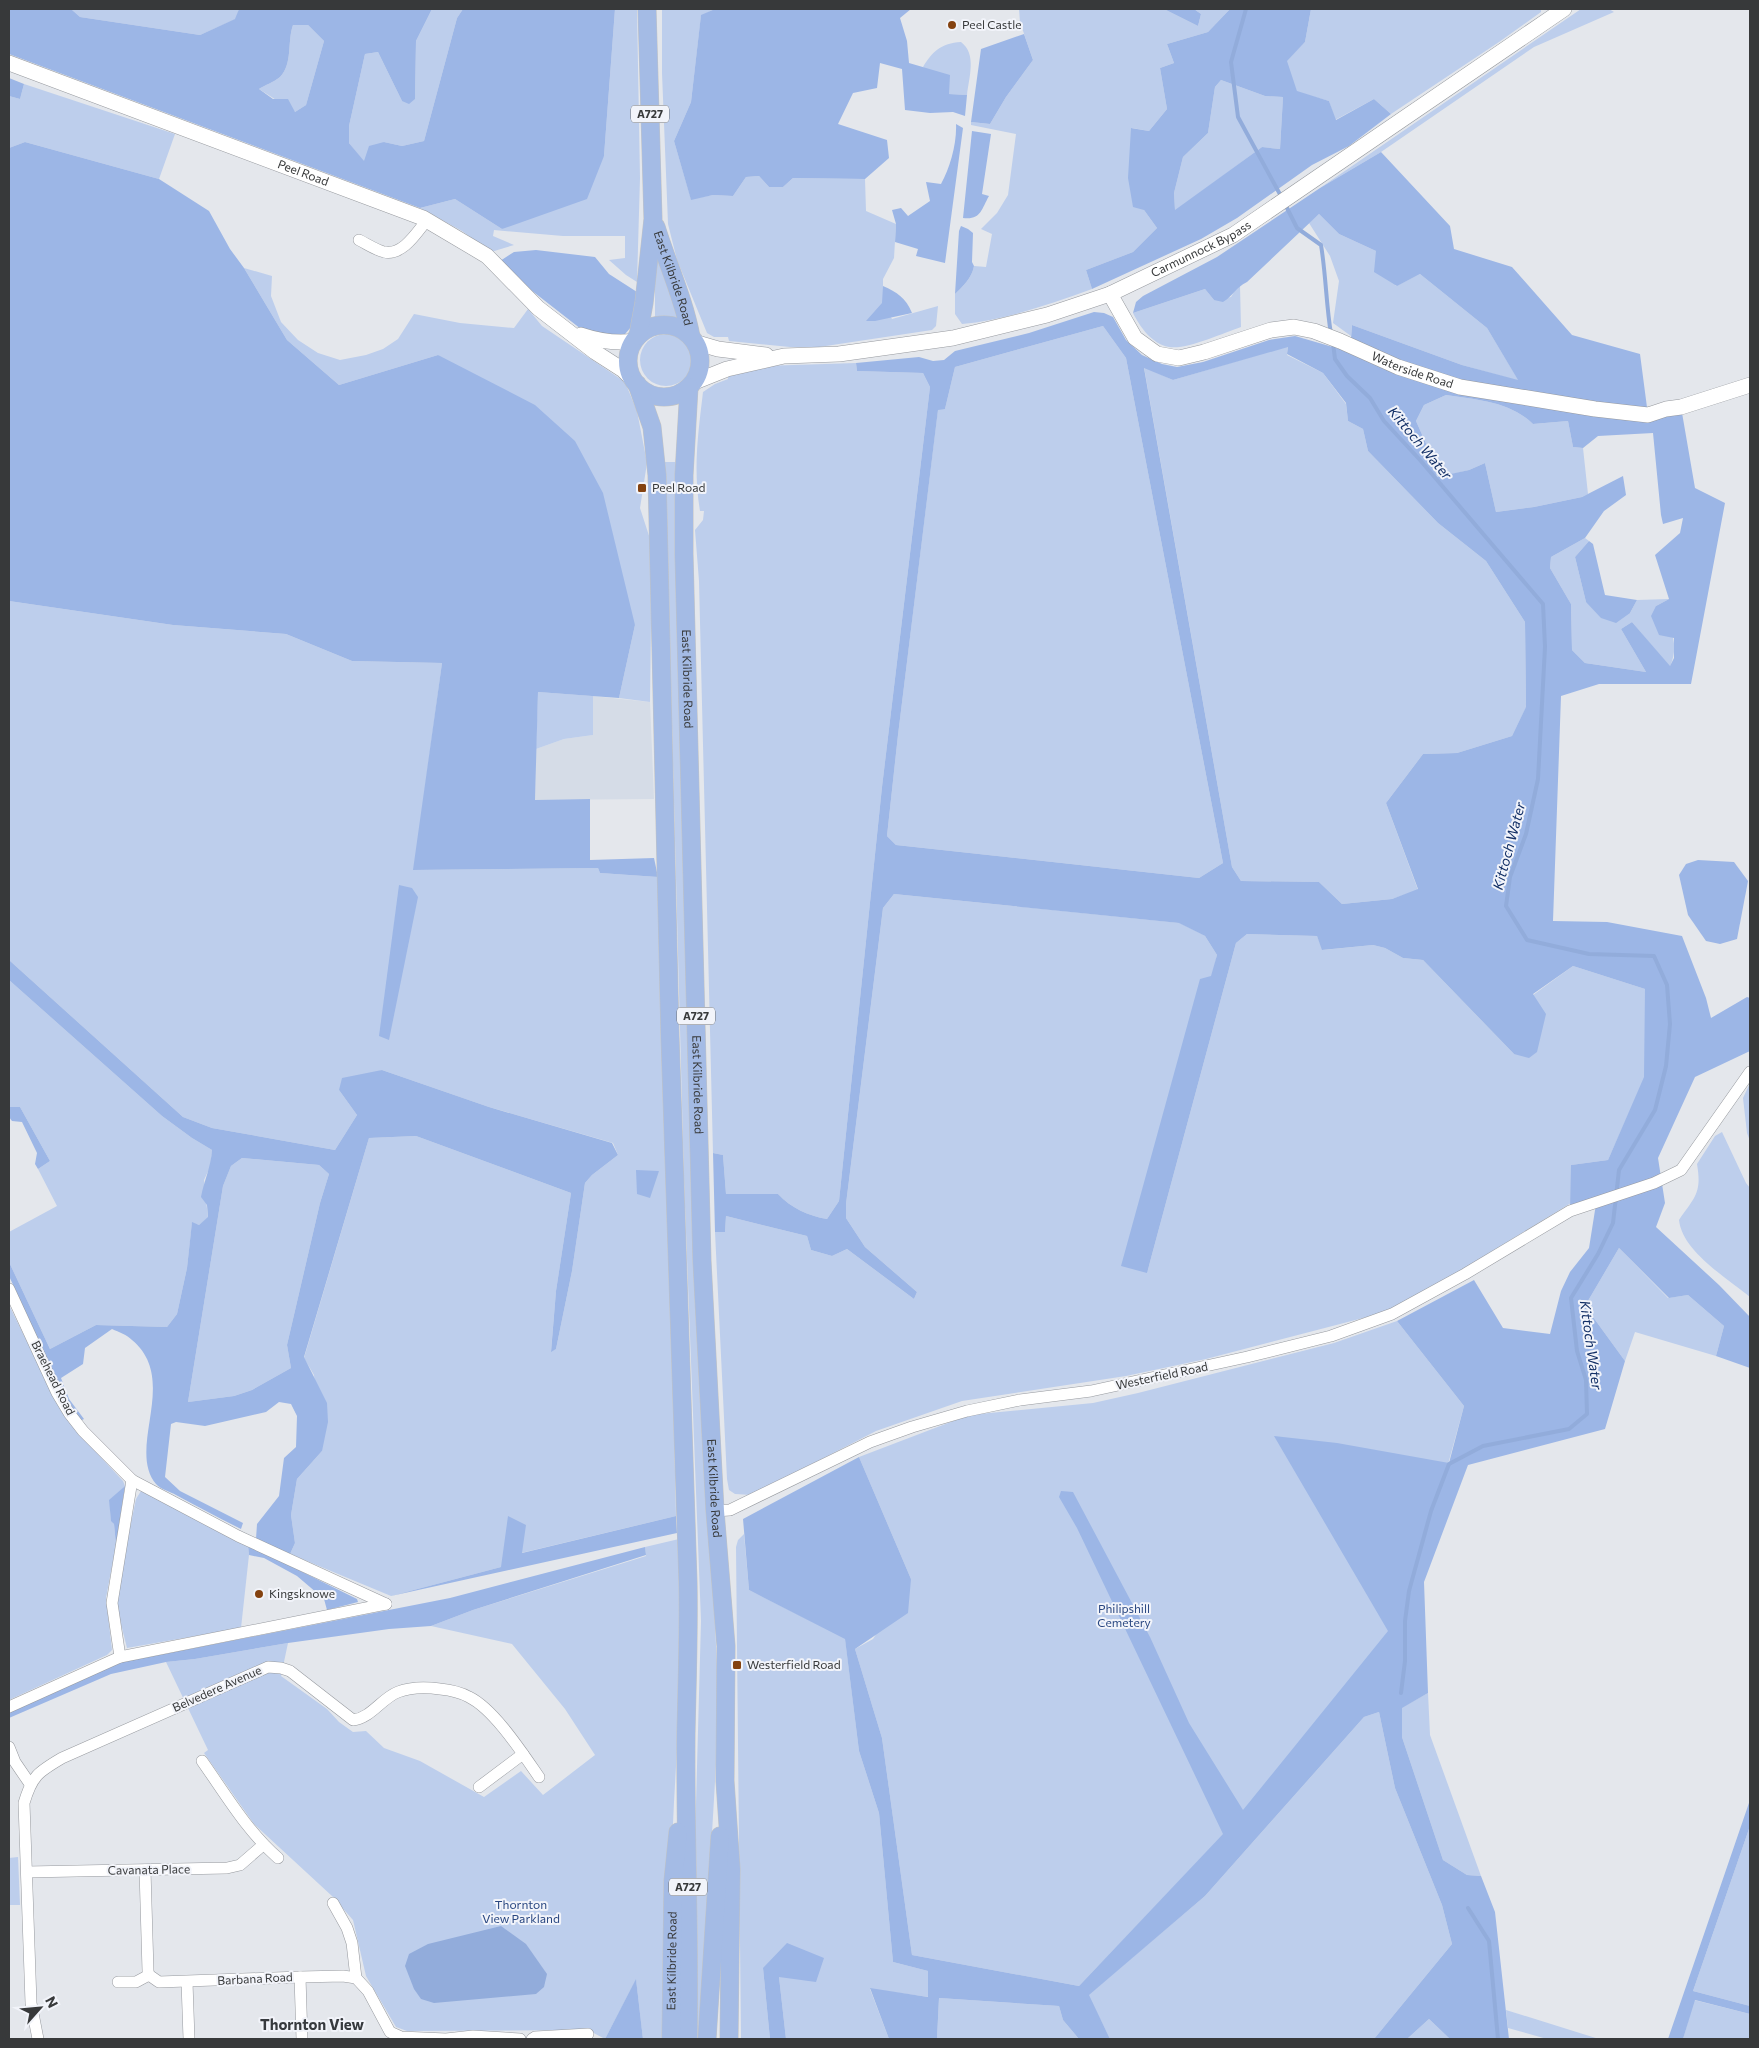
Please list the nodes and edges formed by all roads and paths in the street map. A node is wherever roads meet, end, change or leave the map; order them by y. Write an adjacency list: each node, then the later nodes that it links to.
1 (647, 9): 4 (main road, East Kilbride Road / A727)
2 (1564, 9): 7 (street, Carmunnock Bypass)
3 (9, 63): 5 (street, Peel Road)
4 (654, 219): 9 (main road, East Kilbride Road / A727); 10 (main road, East Kilbride Road / A727)
5 (427, 220): 6 (street); 8 (street, Peel Road)
6 (359, 240)
7 (1110, 294): 11 (street, Carmunnock Bypass); 14 (street, Waterside Road)
8 (570, 331): 9 (street, Peel Road); 12 (street, Peel Road)
9 (636, 338): 10 (main road); 12 (main road)
10 (693, 340): 11 (street, Carmunnock Bypass); 13 (main road)
11 (784, 356): 13 (street, Carmunnock Bypass)
12 (636, 382): 13 (main road); 21 (main road, East Kilbride Road / A727)
13 (690, 385): 18 (main road, East Kilbride Road / A727)
14 (1750, 385)
15 (1750, 1072): 18 (street, Westerfield Road)
16 (9, 1289): 17 (street, Braehead Road)
17 (132, 1480): 19 (street); 19 (street, Braehead Road)
18 (715, 1511): 26 (main road, East Kilbride Road / A727)
19 (120, 1657): 20 (street)
20 (9, 1707)
21 (686, 1734): 45 (main road, East Kilbride Road); 46 (main road, East Kilbride Road / A727)
22 (9, 1747): 27 (street)
23 (523, 1754): 25 (street, Belvedere Avenue); 27 (street, Belvedere Avenue); 28 (street)
24 (202, 1761): 29 (street)
25 (539, 1777)
26 (725, 1781): 47 (main road, East Kilbride Road / A727); 48 (main road, East Kilbride Road)
27 (30, 1784): 32 (street)
28 (479, 1787)
29 (263, 1845): 30 (street); 31 (street, Cavanata Place)
30 (278, 1858)
31 (145, 1870): 32 (street, Cavanata Place); 34 (street)
32 (27, 1872): 40 (street)
33 (333, 1903): 36 (street)
34 (148, 1975): 37 (street); 38 (street, Barbana Road)
35 (300, 1977): 36 (street); 38 (street, Barbana Road); 42 (street, Barbana Road)
36 (356, 1978): 43 (street)
37 (118, 1982)
38 (186, 1982): 41 (street)
39 (588, 2034): 44 (street)
40 (38, 2039)
41 (189, 2039)
42 (302, 2039)
43 (520, 2039)
44 (532, 2039)
45 (670, 2039)
46 (688, 2039)
47 (707, 2039)
48 (728, 2039)

